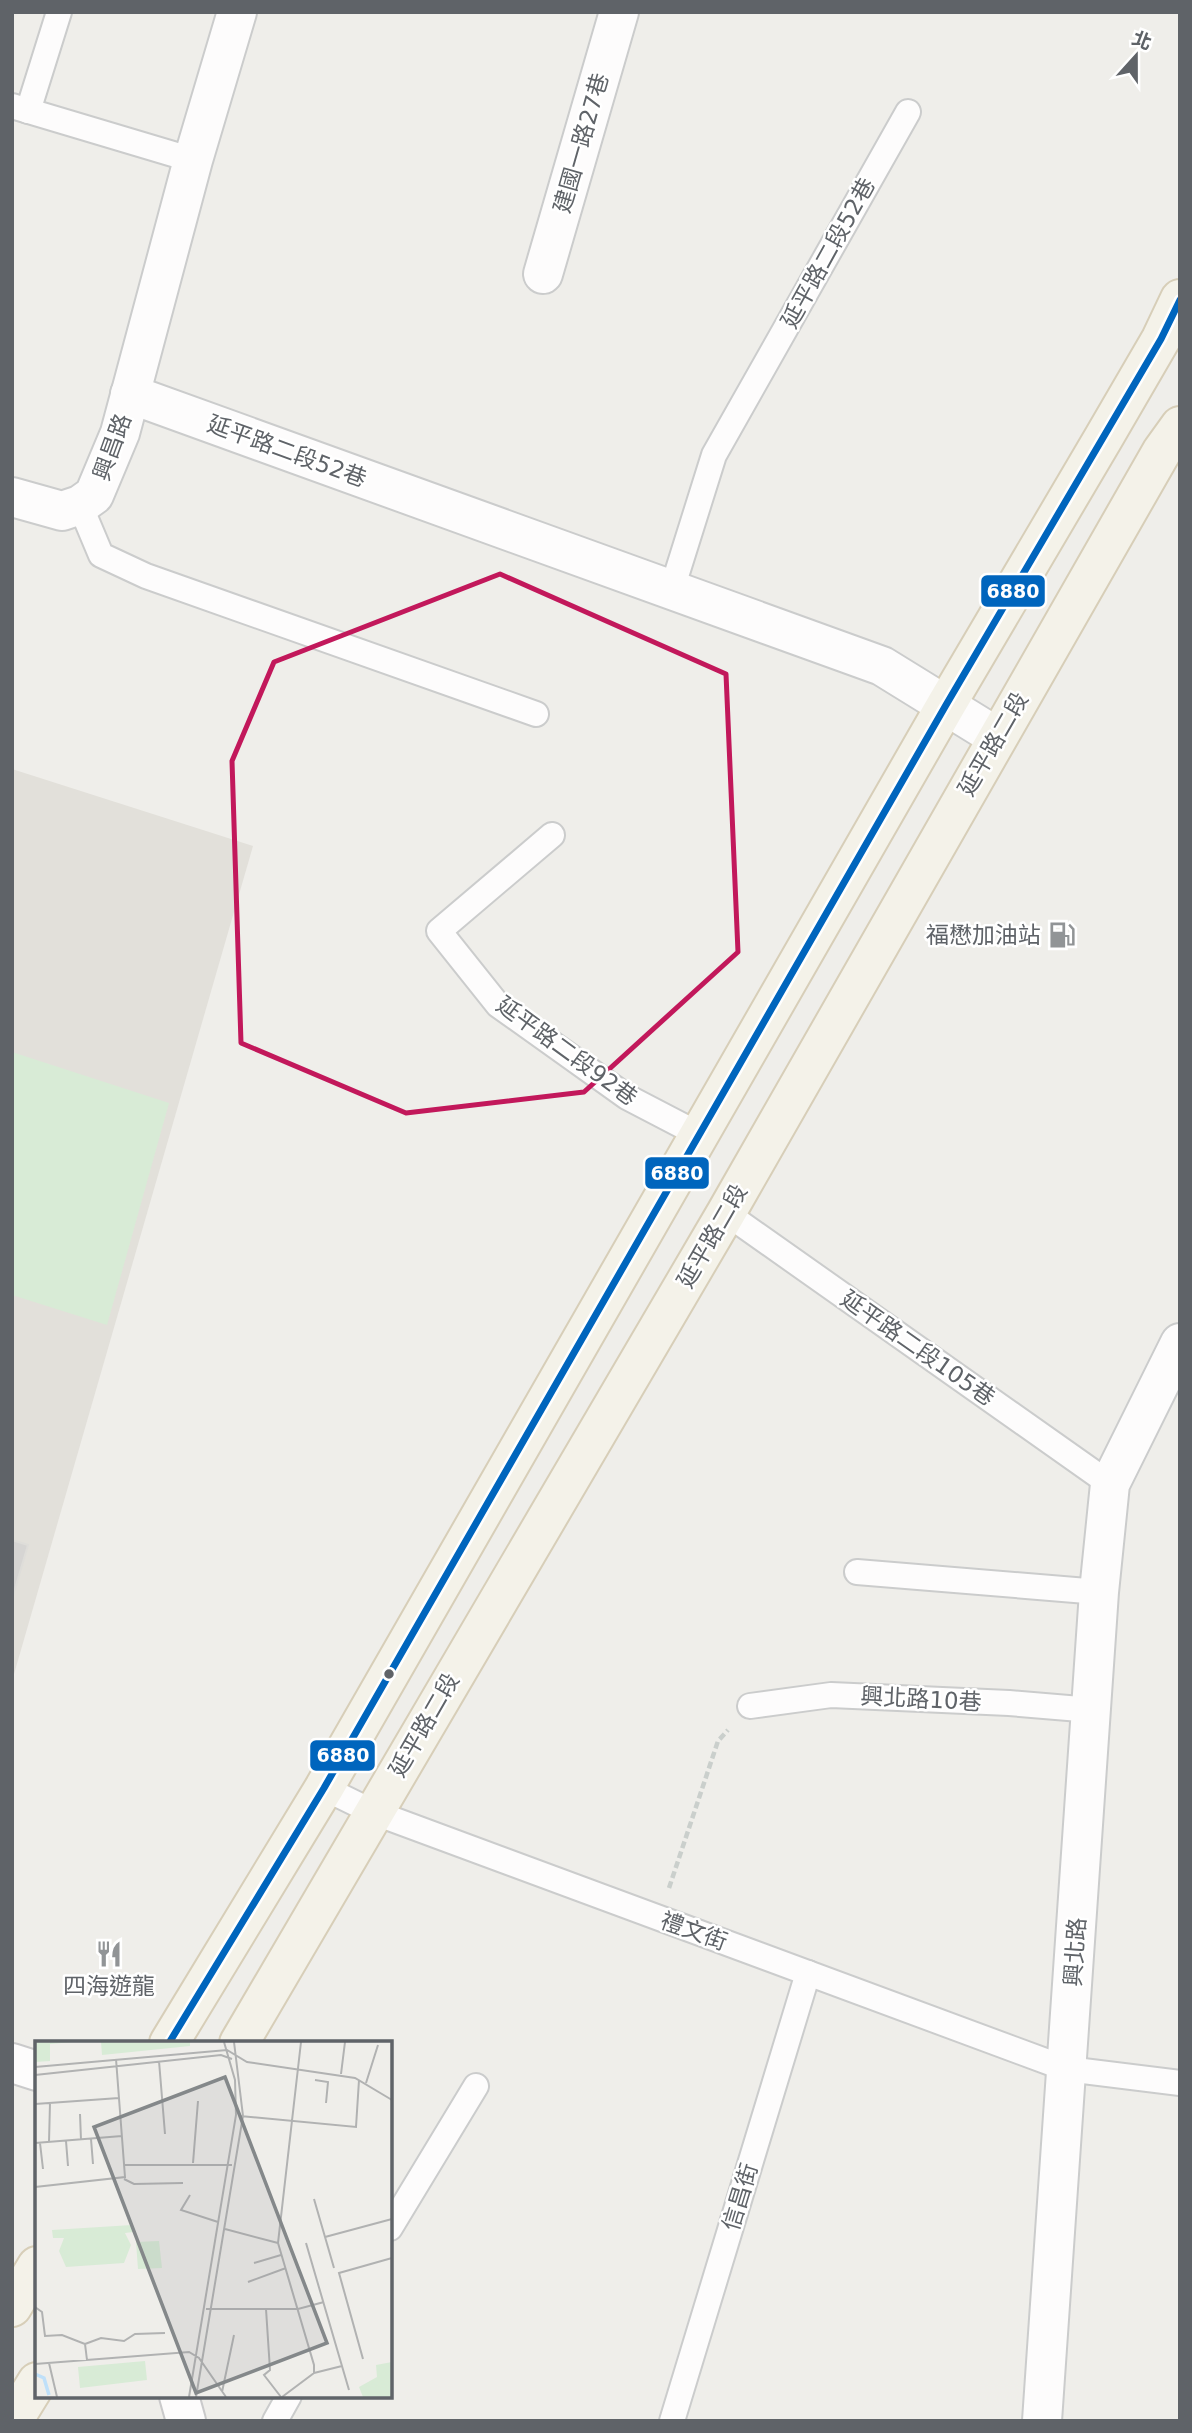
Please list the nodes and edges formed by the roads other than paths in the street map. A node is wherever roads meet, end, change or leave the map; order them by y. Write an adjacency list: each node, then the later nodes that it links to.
1 (59, 12): 4 (lane)
2 (237, 12): 6 (street)
3 (620, 12): 7 (street, 建國一路27巷)
4 (20, 109): 6 (lane)
5 (908, 112): 14 (lane, 延平路二段52巷)
6 (193, 160): 10 (street)
7 (543, 274)
8 (1180, 299): 9 (main road)
9 (1170, 344): 15 (main road)
10 (130, 394): 13 (street, 興昌路); 14 (street, 延平路二段52巷)
11 (1180, 426): 17 (main road, 延平路二段)
12 (12, 497): 13 (street, 興昌路)
13 (80, 505): 16 (lane)
14 (672, 589): 15 (street, 延平路二段52巷)
15 (946, 705): 17 (street, 延平路二段52巷); 19 (main road)
16 (536, 715)
17 (997, 737): 20 (main road, 延平路二段)
18 (552, 835): 19 (lane, 延平路二段92巷)
19 (700, 1135): 22 (main road)
20 (726, 1213): 23 (lane, 延平路二段105巷); 24 (main road, 延平路二段)
21 (1180, 1343): 23 (street)
22 (513, 1459): 24 (main road); 29 (main road)
23 (1110, 1484): 26 (street, 興北路)
24 (562, 1491): 30 (main road, 延平路二段)
25 (857, 1572): 26 (lane)
26 (1099, 1592): 28 (street, 興北路)
27 (750, 1706): 28 (lane, 興北路10巷)
28 (1092, 1710): 35 (street, 興北路)
29 (324, 1788): 30 (lane, 禮文街); 32 (main road)
30 (373, 1812): 31 (lane, 禮文街); 33 (main road, 延平路二段)
31 (808, 1973): 35 (lane, 禮文街); 48 (lane, 信昌街)
32 (170, 2041)
33 (240, 2041)
34 (12, 2063): 36 (street)
35 (1067, 2069): 37 (lane, 禮文街); 49 (street, 興北路)
36 (35, 2070)
37 (1180, 2083)
38 (475, 2086): 39 (lane)
39 (392, 2225)
40 (35, 2269): 41 (main road)
41 (12, 2307)
42 (35, 2385): 45 (main road)
43 (180, 2398): 46 (street)
44 (288, 2398): 47 (lane)
45 (13, 2421)
46 (186, 2421)
47 (275, 2421)
48 (672, 2421)
49 (1042, 2421)

